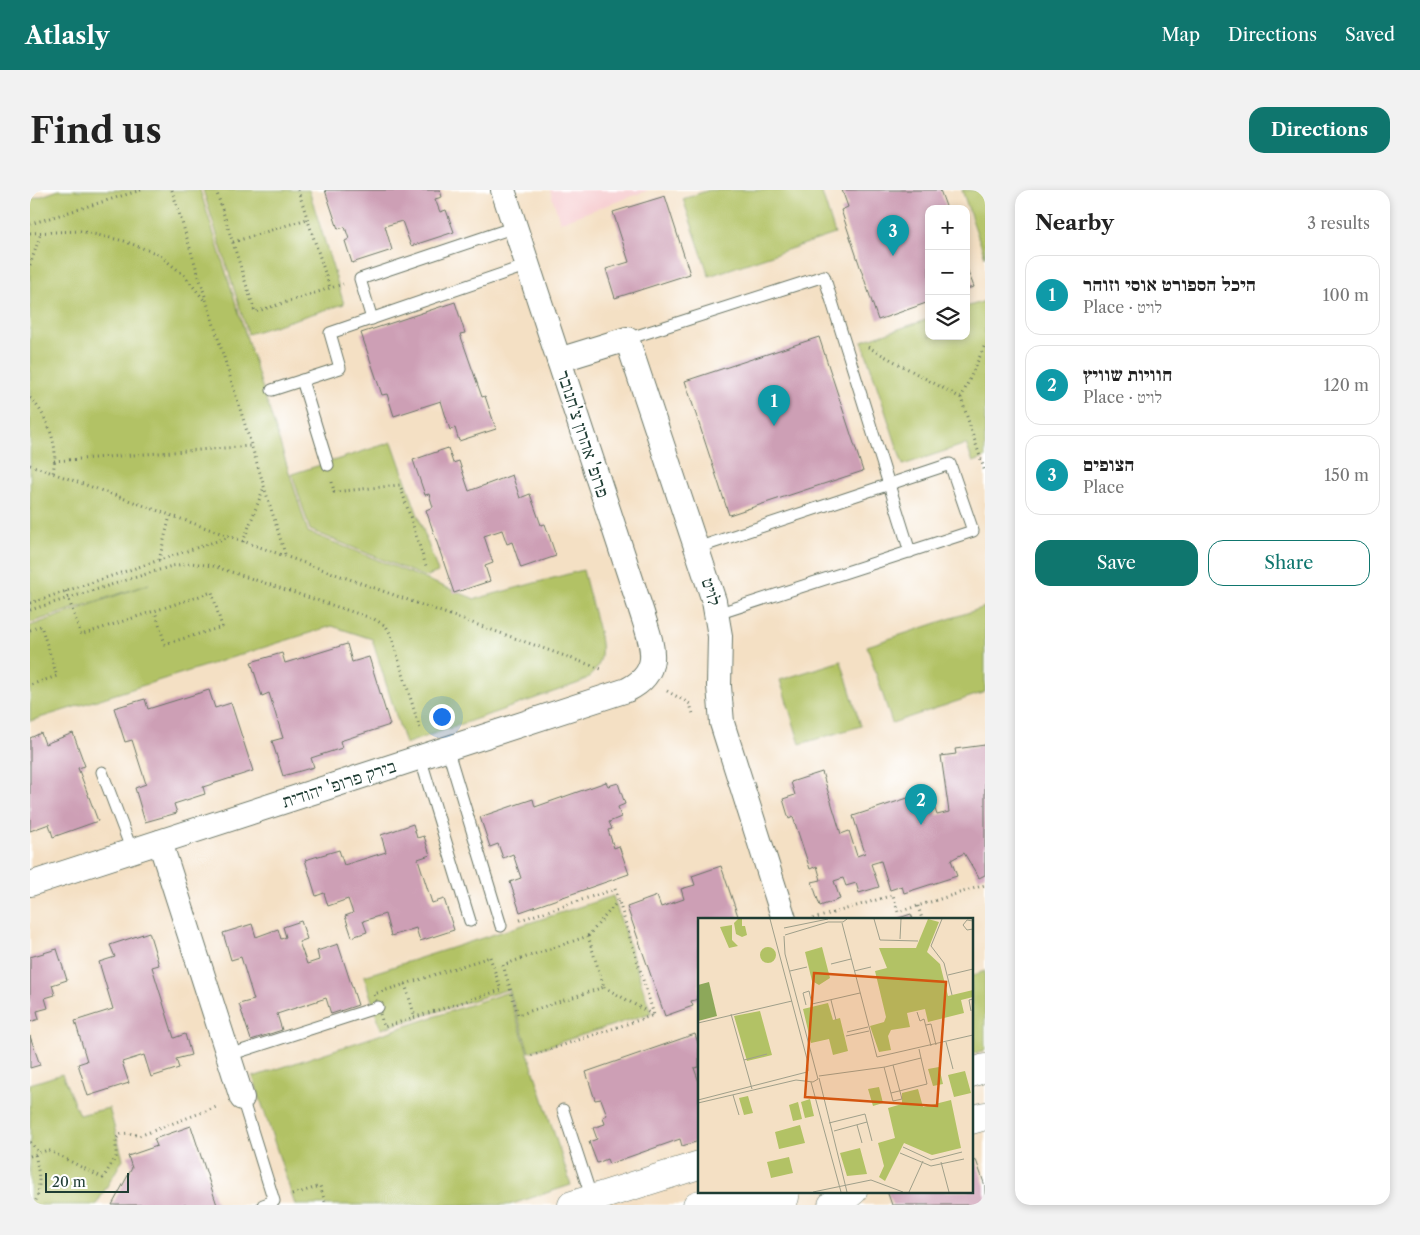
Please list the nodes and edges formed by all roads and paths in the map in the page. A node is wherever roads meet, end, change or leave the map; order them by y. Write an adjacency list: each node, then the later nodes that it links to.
1 (141, 190): 7 (path)
2 (172, 190): 16 (path)
3 (216, 190): 11 (path)
4 (298, 190): 6 (path)
5 (503, 190): 8 (street, פרופ' אהרון צ'חנובר)
6 (307, 218): 11 (path); 15 (path)
7 (30, 224)
8 (515, 227): 13 (street, פרופ' אהרון צ'חנובר); 14 (lane)
9 (30, 233): 10 (path)
10 (41, 233): 12 (path); 16 (path)
11 (233, 242): 15 (path)
12 (30, 265)
13 (528, 265): 17 (lane); 21 (street, פרופ' אהרון צ'חנובר)
14 (360, 279): 15 (path); 17 (lane)
15 (330, 288)
16 (206, 303): 26 (path)
17 (372, 319): 22 (lane)
18 (842, 333): 19 (lane); 25 (path); 32 (lane)
19 (627, 339): 21 (street); 37 (street, לויט)
20 (985, 345): 25 (path)
21 (559, 360): 49 (street, פרופ' אהרון צ'חנובר)
22 (302, 380): 23 (lane); 29 (lane)
23 (272, 390)
24 (30, 398): 27 (path)
25 (961, 398): 30 (path)
26 (251, 446): 27 (path); 33 (path)
27 (54, 461): 31 (path)
28 (30, 465): 31 (path)
29 (328, 465): 41 (path)
30 (985, 472)
31 (53, 474): 34 (path)
32 (889, 484): 37 (lane); 38 (lane); 38 (lane)
33 (264, 486): 36 (path); 39 (path)
34 (170, 516): 35 (path); 40 (path)
35 (229, 537): 36 (path); 40 (path)
36 (243, 542): 39 (path)
37 (697, 548): 47 (street, לויט)
38 (910, 552): 47 (lane)
39 (286, 557): 49 (path)
40 (159, 560): 42 (path)
41 (427, 569)
42 (66, 591): 43 (path); 44 (path)
43 (68, 598): 45 (path); 46 (path); 51 (path)
44 (30, 603)
45 (30, 610)
46 (155, 611): 46 (path)
47 (717, 614): 59 (street, לויט)
48 (30, 630): 50 (path)
49 (642, 681): 51 (street, בירק פרופ' יהודית)
50 (30, 685)
51 (432, 753): 53 (street, בירק פרופ' יהודית); 62 (lane); 63 (lane)
52 (102, 772): 54 (lane)
53 (160, 842): 54 (street, בירק פרופ' יהודית); 70 (street)
54 (132, 851): 55 (street, בירק פרופ' יהודית)
55 (30, 884)
56 (985, 885): 58 (path)
57 (618, 901): 63 (path); 64 (path); 68 (path)
58 (918, 906): 60 (path); 61 (path)
59 (784, 918)
60 (816, 918)
61 (922, 918)
62 (470, 921)
63 (501, 926)
64 (588, 936): 66 (path); 66 (path)
65 (404, 984): 67 (path); 69 (path); 69 (path)
66 (604, 987): 68 (path)
67 (378, 1007): 69 (path); 70 (lane)
68 (654, 1015): 71 (path)
69 (415, 1017)
70 (229, 1055): 74 (street)
71 (530, 1056)
72 (985, 1068): 73 (street)
73 (972, 1073)
74 (242, 1098): 79 (path); 87 (lane)
75 (563, 1110): 86 (lane)
76 (985, 1116): 77 (street)
77 (972, 1120)
78 (30, 1142): 79 (path)
79 (39, 1153): 80 (path)
80 (35, 1154): 81 (path); 88 (path)
81 (30, 1156)
82 (698, 1165): 86 (street)
83 (852, 1192): 91 (street)
84 (857, 1192): 92 (street)
85 (790, 1200): 90 (street)
86 (582, 1202)
87 (268, 1203): 89 (path)
88 (34, 1205)
89 (326, 1205)
90 (696, 1205)
91 (832, 1205)
92 (854, 1205)

